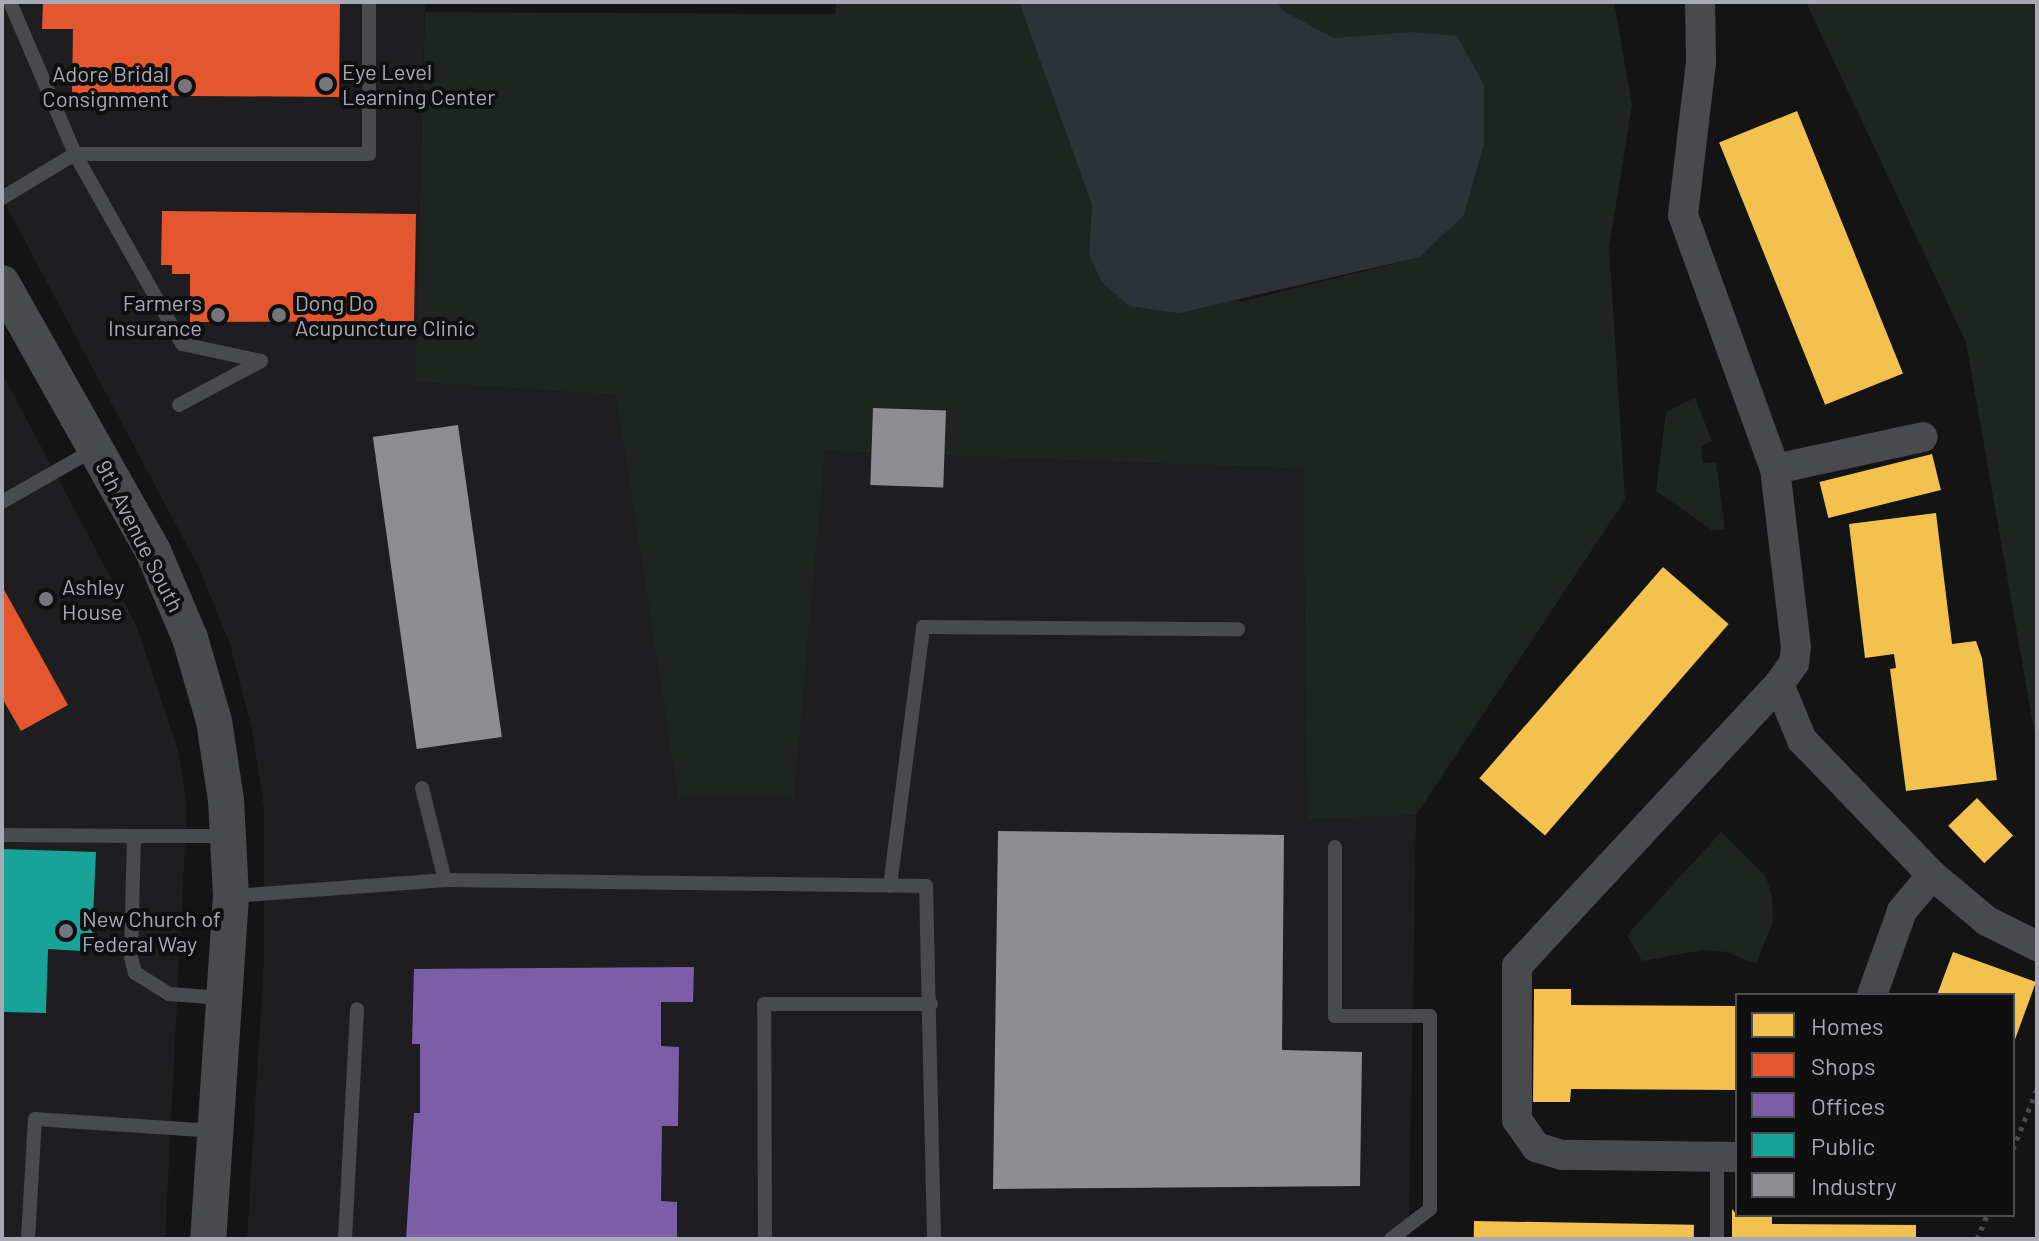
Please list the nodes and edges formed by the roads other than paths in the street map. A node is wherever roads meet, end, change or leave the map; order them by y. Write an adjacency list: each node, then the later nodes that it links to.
1 (10, 2): 4 (lane)
2 (369, 2): 4 (lane)
3 (1700, 2): 11 (street)
4 (75, 154): 5 (lane); 8 (lane)
5 (2, 198)
6 (2, 283): 7 (street, 9th Avenue South)
7 (11, 322): 10 (street, 9th Avenue South)
8 (179, 405)
9 (1923, 437): 11 (street)
10 (95, 449): 12 (lane); 18 (street, 9th Avenue South)
11 (1775, 469): 14 (street)
12 (2, 502)
13 (1238, 629): 22 (lane)
14 (1779, 684): 20 (street); 30 (street)
15 (422, 788): 21 (lane)
16 (2, 835): 17 (lane)
17 (134, 836): 18 (lane); 26 (lane)
18 (230, 836): 23 (street, 9th Avenue South)
19 (1335, 847): 36 (lane)
20 (1932, 875): 24 (street); 25 (street)
21 (445, 880): 22 (lane); 23 (lane)
22 (890, 886): 27 (lane)
23 (231, 896): 26 (street, 9th Avenue South)
24 (2037, 946)
25 (1873, 993)
26 (228, 999): 29 (street, 9th Avenue South)
27 (931, 1004): 34 (lane); 35 (lane)
28 (357, 1009): 33 (lane)
29 (215, 1131): 31 (lane); 32 (street, 9th Avenue South)
30 (1727, 1157): 37 (lane)
31 (28, 1239)
32 (208, 1239)
33 (345, 1239)
34 (765, 1239)
35 (934, 1239)
36 (1391, 1239)
37 (1717, 1239)

